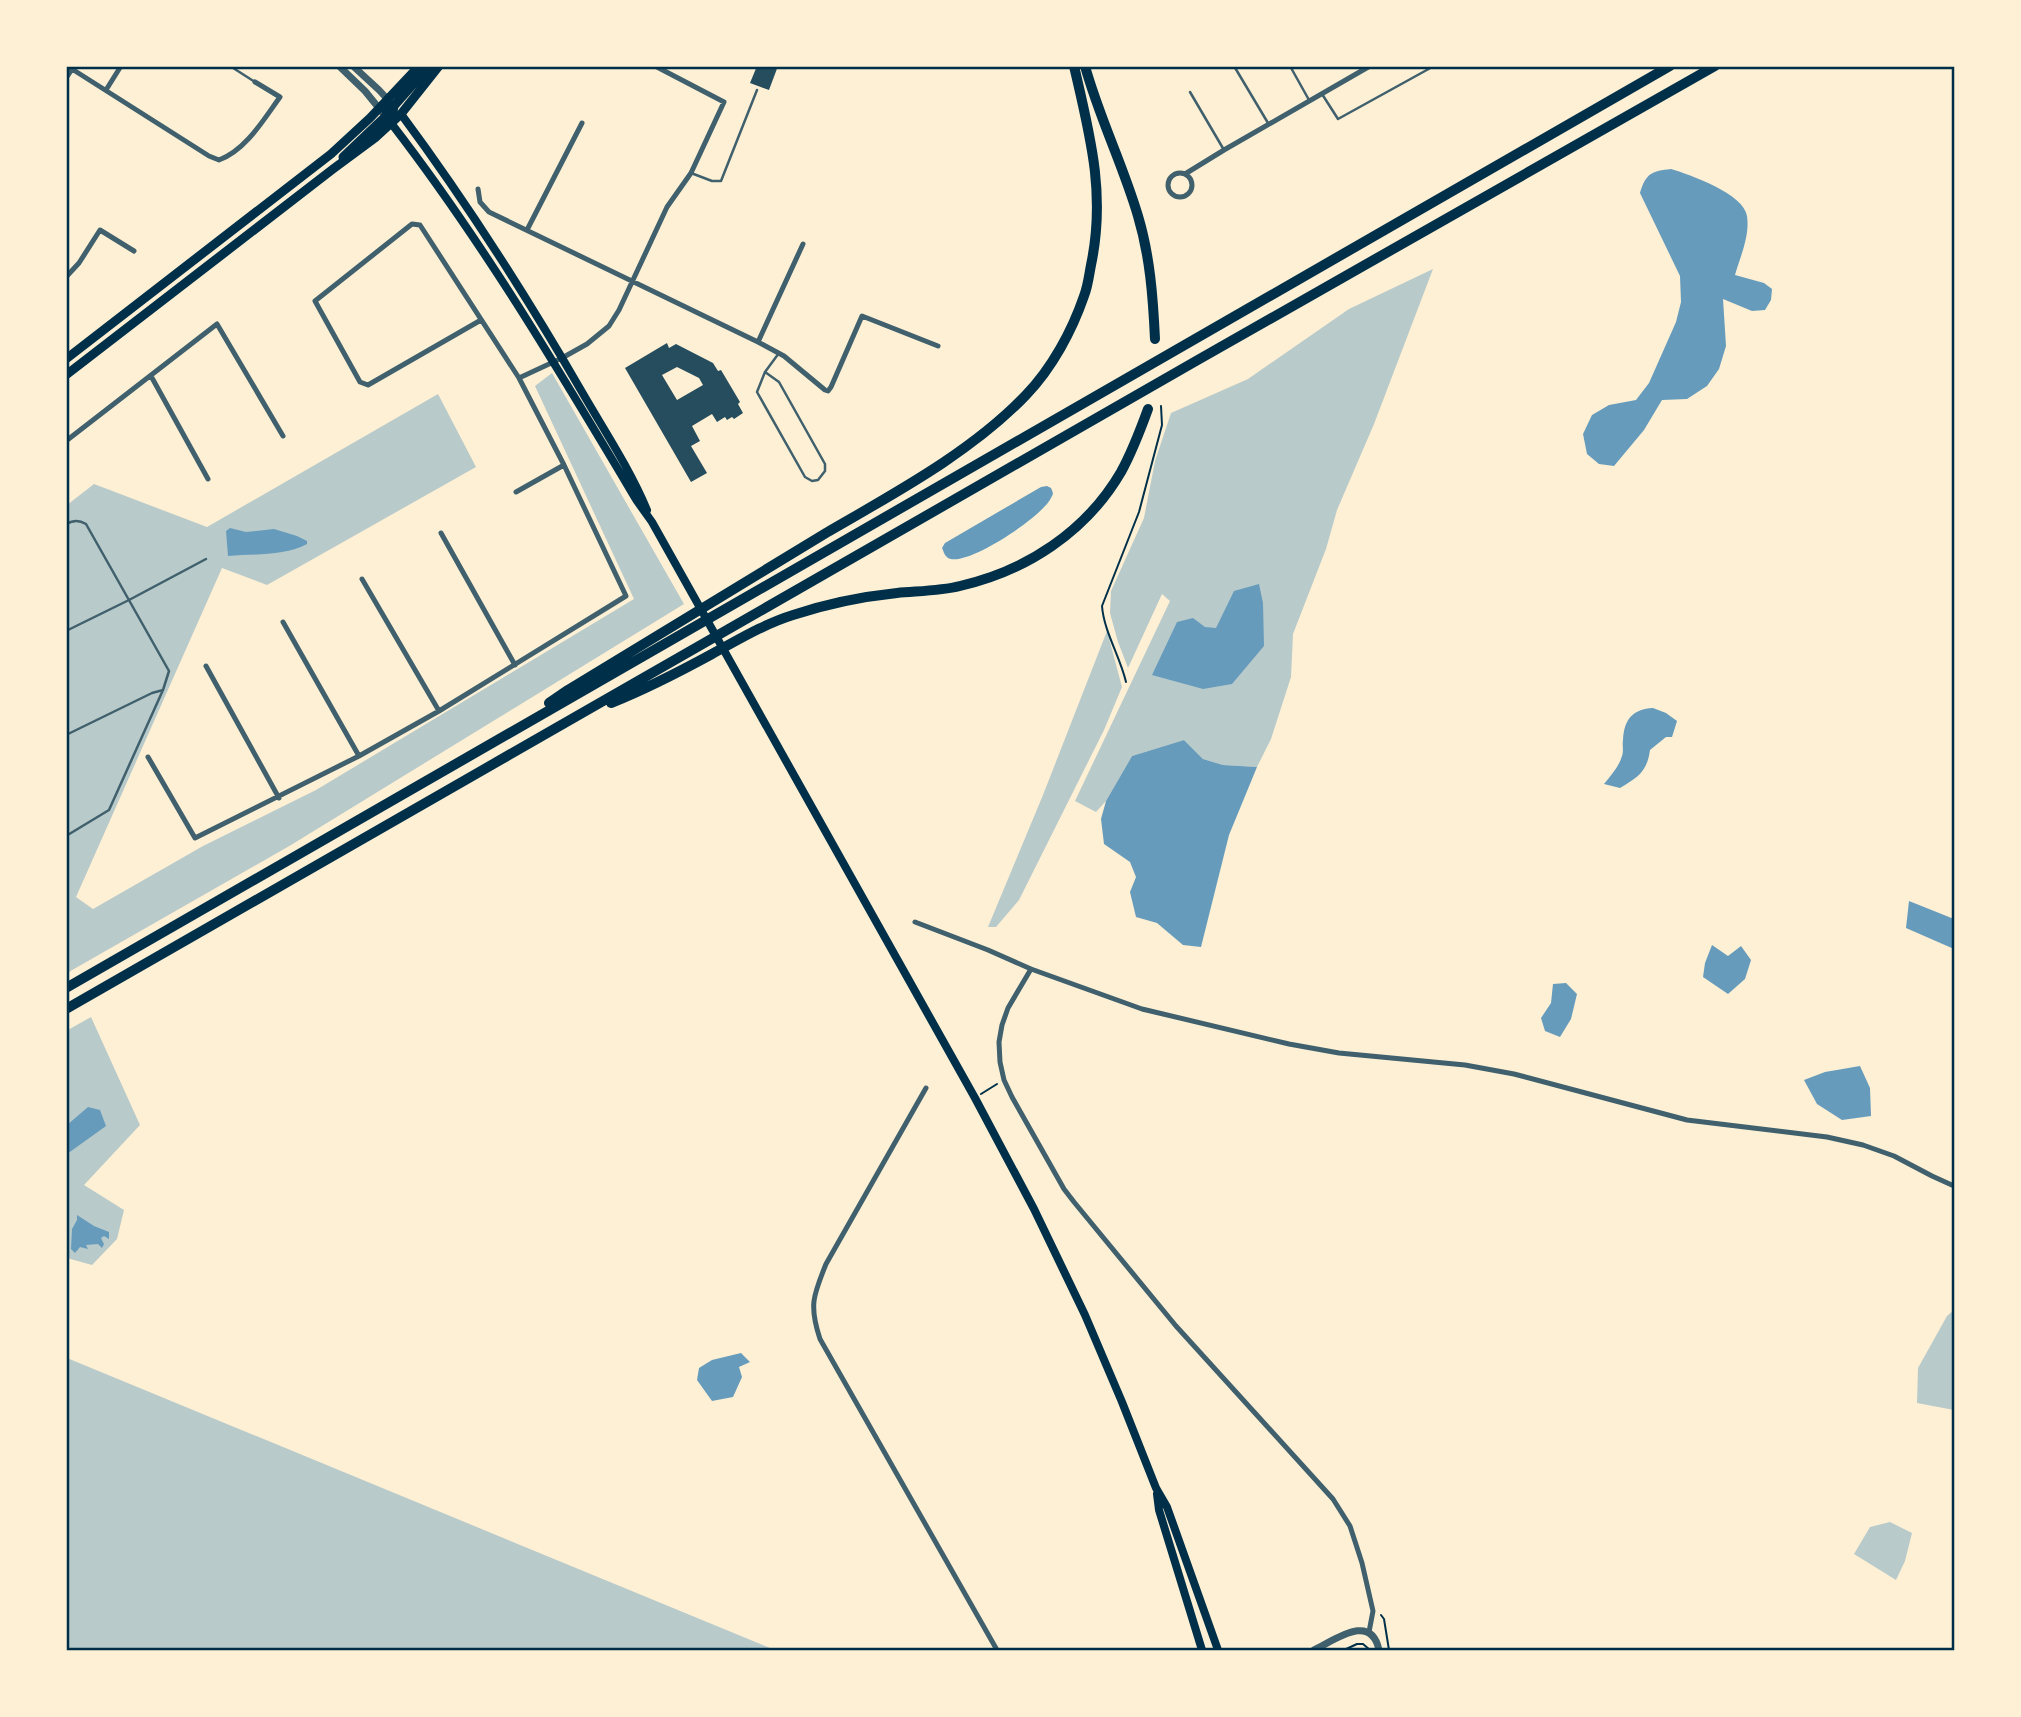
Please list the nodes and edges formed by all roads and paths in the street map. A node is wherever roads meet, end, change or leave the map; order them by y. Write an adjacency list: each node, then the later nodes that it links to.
1 (121, 66): 19 (street)
2 (230, 66): 18 (lane)
3 (339, 66): 25 (street)
4 (353, 66): 24 (street)
5 (419, 66): 24 (main road)
6 (429, 66): 24 (main road)
7 (439, 66): 24 (main road)
8 (655, 66): 29 (street)
9 (1074, 66): 71 (highway)
10 (1085, 66): 38 (highway)
11 (1234, 66): 27 (lane)
12 (1290, 66): 23 (lane)
13 (1370, 66): 22 (street)
14 (1434, 66): 22 (lane)
15 (1670, 66): 71 (highway)
16 (1715, 66): 69 (highway)
17 (66, 78): 19 (street)
18 (254, 82): 19 (street)
19 (106, 90)
20 (757, 90): 29 (lane)
21 (1190, 92): 28 (lane)
22 (1322, 94): 23 (street)
23 (1310, 101): 27 (street)
24 (394, 107): 25 (main road); 25 (main road); 42 (main road)
25 (385, 116): 43 (main road); 44 (main road); 46 (main road)
26 (582, 123): 32 (street)
27 (1269, 124): 28 (street)
28 (1224, 150): 30 (street)
29 (691, 173): 36 (street)
30 (1185, 174): 30 (street)
31 (478, 189): 32 (street)
32 (527, 230): 36 (street)
33 (803, 244): 39 (street)
34 (134, 251): 35 (street)
35 (66, 277)
36 (632, 282): 39 (street); 42 (street)
37 (481, 320): 37 (street); 48 (street)
38 (1155, 339)
39 (758, 342): 41 (street)
40 (938, 346): 41 (street)
41 (779, 353): 45 (lane)
42 (562, 358): 44 (street); 56 (main road)
43 (66, 359)
44 (553, 363): 48 (street); 56 (main road)
45 (765, 373): 45 (lane)
46 (66, 375)
47 (151, 376): 51 (street); 52 (street); 54 (street)
48 (519, 378): 53 (street)
49 (1161, 406): 66 (path)
50 (1148, 409): 69 (highway)
51 (283, 436)
52 (66, 441)
53 (564, 465): 55 (street); 64 (street)
54 (208, 479)
55 (516, 492)
56 (652, 522): 82 (main road)
57 (66, 524): 61 (lane)
58 (442, 533): 64 (street)
59 (206, 559): 61 (lane)
60 (362, 579): 68 (street)
61 (129, 600): 63 (lane); 67 (lane)
62 (283, 622): 72 (street)
63 (66, 631)
64 (515, 665): 68 (street)
65 (206, 666): 74 (street)
66 (1125, 682)
67 (163, 690): 70 (lane); 75 (lane)
68 (439, 712): 72 (street)
69 (561, 726): 79 (highway)
70 (66, 735)
71 (500, 738): 78 (highway)
72 (359, 756): 74 (street)
73 (148, 757): 74 (street)
74 (279, 797)
75 (66, 836)
76 (915, 922): 77 (street)
77 (1031, 969): 80 (street); 83 (street)
78 (66, 988)
79 (66, 1009)
80 (1004, 1080): 82 (path); 85 (street)
81 (926, 1088): 87 (street)
82 (975, 1098): 84 (main road)
83 (1955, 1186)
84 (1156, 1488): 88 (main road); 89 (main road)
85 (1373, 1611): 86 (street); 94 (path)
86 (1369, 1632): 90 (street); 93 (street)
87 (997, 1650)
88 (1202, 1650)
89 (1218, 1650)
90 (1314, 1650)
91 (1344, 1650): 92 (path)
92 (1370, 1650)
93 (1379, 1650)
94 (1389, 1650)

